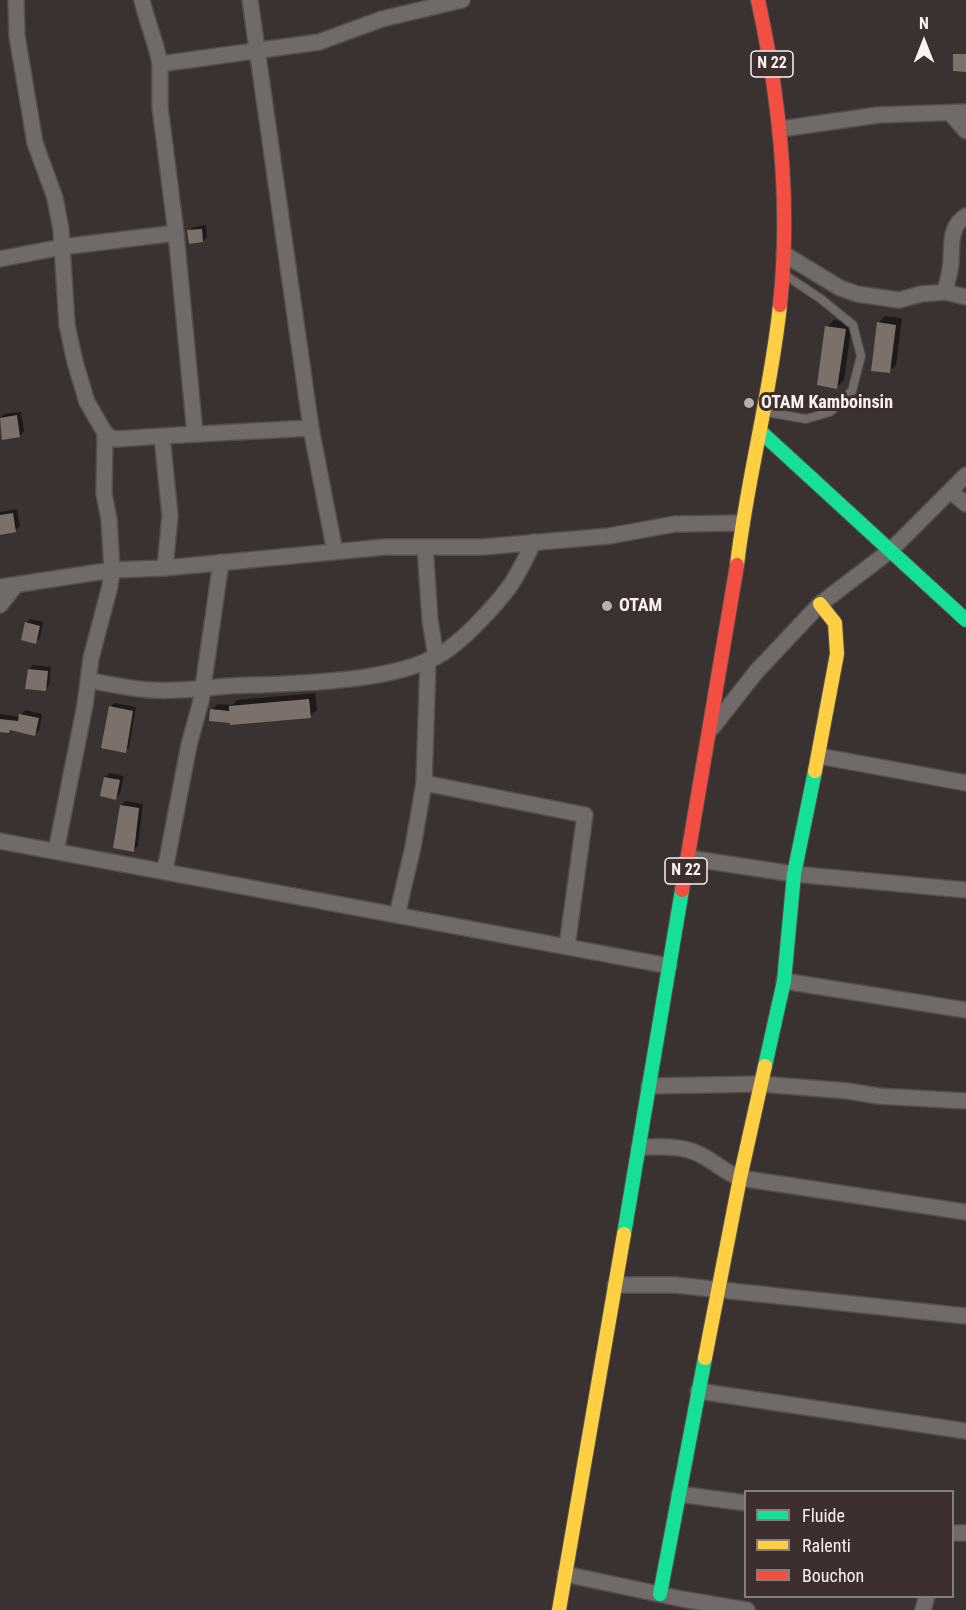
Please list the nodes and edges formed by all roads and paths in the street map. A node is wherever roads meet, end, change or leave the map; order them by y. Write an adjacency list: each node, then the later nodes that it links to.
1 (16, 0): 14 (street)
2 (142, 0): 7 (street)
3 (250, 0): 6 (street)
4 (462, 0): 6 (street)
5 (758, 0): 10 (main road, N 22)
6 (258, 49): 7 (street); 21 (street)
7 (160, 64): 13 (street)
8 (966, 112): 9 (street)
9 (950, 113): 10 (street); 11 (street)
10 (781, 129): 15 (main road, N 22)
11 (966, 131)
12 (966, 216): 18 (street)
13 (176, 233): 14 (street); 24 (street)
14 (62, 247): 16 (street); 23 (street)
15 (784, 254): 17 (main road, N 22); 18 (street)
16 (0, 259)
17 (782, 273): 20 (main road, N 22); 20 (lane)
18 (945, 292): 19 (street)
19 (966, 297)
20 (765, 412): 22 (main road, N 22)
21 (311, 428): 24 (street); 33 (street)
22 (761, 432): 29 (main road, N 22); 32 (main road)
23 (105, 433): 25 (street); 36 (street)
24 (195, 435): 25 (street)
25 (162, 436): 35 (street)
26 (966, 475): 27 (street)
27 (951, 492): 28 (street); 32 (street)
28 (966, 504)
29 (742, 523): 30 (street); 45 (main road, N 22)
30 (534, 542): 31 (street); 42 (street)
31 (425, 547): 33 (street); 42 (street)
32 (891, 550): 39 (street); 41 (main road)
33 (335, 552): 34 (street)
34 (221, 562): 35 (street); 44 (street)
35 (165, 568): 36 (street)
36 (112, 570): 37 (street); 43 (street)
37 (16, 585): 38 (street); 40 (street)
38 (0, 586)
39 (820, 604): 45 (street); 46 (main road)
40 (0, 605)
41 (966, 620)
42 (432, 658): 44 (street); 47 (street)
43 (88, 680): 44 (street); 50 (street)
44 (204, 688): 52 (street)
45 (708, 734): 51 (main road, N 22)
46 (819, 756): 48 (street); 53 (main road)
47 (424, 783): 55 (street); 56 (street)
48 (966, 783)
49 (0, 841): 50 (street)
50 (56, 851): 52 (street)
51 (688, 858): 53 (street); 57 (main road, N 22)
52 (165, 870): 55 (street)
53 (794, 874): 54 (street); 58 (main road)
54 (966, 890)
55 (397, 915): 56 (street)
56 (567, 946): 57 (street)
57 (669, 966): 61 (main road, N 22)
58 (784, 981): 59 (street); 60 (main road)
59 (966, 1010)
60 (761, 1084): 61 (street); 62 (street); 64 (main road)
61 (649, 1086): 63 (main road, N 22)
62 (966, 1101)
63 (639, 1147): 64 (street); 66 (main road, N 22)
64 (740, 1178): 65 (street); 67 (main road)
65 (966, 1212)
66 (615, 1285): 67 (street); 73 (main road, N 22)
67 (718, 1289): 68 (street); 69 (main road)
68 (966, 1316)
69 (698, 1391): 70 (street); 71 (main road)
70 (966, 1431)
71 (679, 1494): 72 (street); 74 (main road)
72 (744, 1503)
73 (565, 1574): 74 (street); 76 (main road, N 22)
74 (660, 1594): 75 (street)
75 (682, 1604): 77 (street)
76 (559, 1610)
77 (747, 1610)

